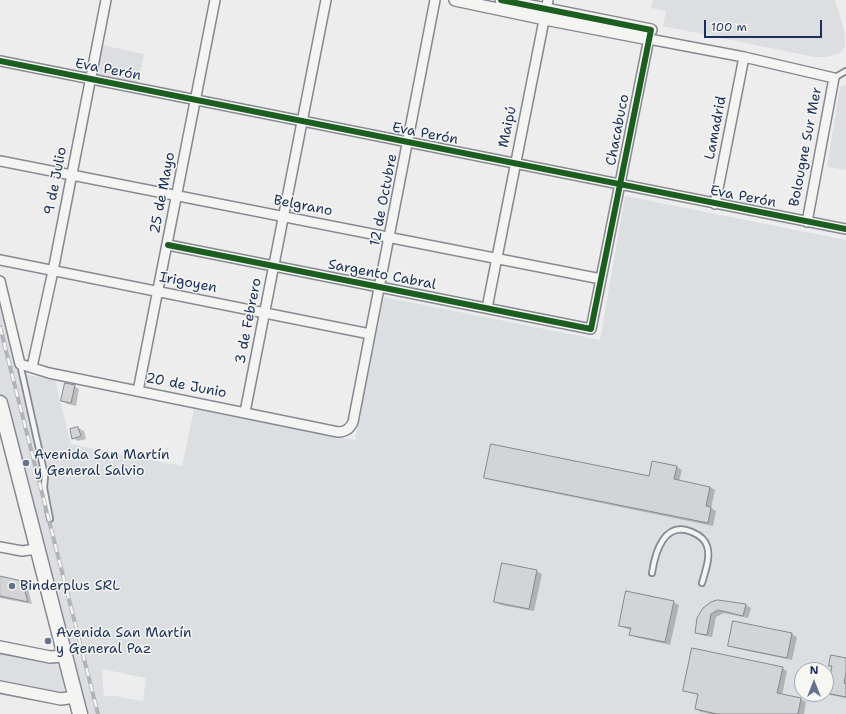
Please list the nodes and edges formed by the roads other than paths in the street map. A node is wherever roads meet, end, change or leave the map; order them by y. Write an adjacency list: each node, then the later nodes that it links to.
1 (106, 0): 13 (street, 9 de Julio)
2 (215, 0): 14 (street, 25 de Mayo)
3 (326, 0): 15 (street, 3 de Febrero)
4 (436, 0): 16 (street, 12 de Octubre)
5 (455, 0): 7 (street)
6 (501, 0): 7 (street)
7 (546, 10): 8 (street); 18 (street, Maipú)
8 (650, 34): 9 (street); 20 (street, Chacabuco)
9 (744, 57): 12 (street); 22 (street, Lamadrid)
10 (0, 61): 13 (street, Eva Perón)
11 (846, 71): 12 (lane)
12 (834, 78): 24 (street, Bolougne Sur Mer)
13 (90, 79): 14 (street, Eva Perón); 19 (street, 9 de Julio)
14 (195, 100): 15 (street, Eva Perón); 21 (street, 25 de Mayo)
15 (302, 121): 16 (street, Eva Perón); 23 (street, 3 de Febrero)
16 (408, 143): 18 (street, Eva Perón); 26 (street, 12 de Octubre)
17 (0, 161): 19 (street, Belgrano)
18 (514, 164): 20 (street, Eva Perón); 28 (street, Maipú)
19 (72, 175): 21 (street, Belgrano); 31 (street, 9 de Julio)
20 (620, 185): 22 (street, Eva Perón); 32 (street, Chacabuco)
21 (177, 196): 23 (street, Belgrano); 27 (street, 25 de Mayo)
22 (715, 204): 24 (street, Eva Perón)
23 (283, 217): 26 (street, Belgrano); 30 (street, 3 de Febrero)
24 (807, 222): 25 (street, Eva Perón)
25 (846, 229)
26 (389, 237): 28 (street, Belgrano); 34 (street, 12 de Octubre)
27 (168, 244): 30 (street, Sargento Cabral); 35 (street, 25 de Mayo)
28 (496, 258): 32 (street, Belgrano); 36 (street, Maipú)
29 (0, 260): 31 (street, Irigoyen)
30 (274, 266): 34 (street, Sargento Cabral); 37 (street, 3 de Febrero)
31 (53, 271): 35 (street, Irigoyen); 41 (street, 9 de Julio)
32 (601, 279): 38 (street, Chacabuco)
33 (0, 281): 40 (street)
34 (379, 287): 36 (street, Sargento Cabral); 39 (street, 12 de Octubre)
35 (158, 292): 37 (street, Irigoyen); 42 (street, 25 de Mayo)
36 (486, 308): 38 (street, Sargento Cabral)
37 (264, 313): 39 (street, Irigoyen); 44 (street, 3 de Febrero)
38 (591, 329)
39 (370, 334): 45 (street, 12 de Octubre)
40 (20, 364): 41 (street, 20 de Junio); 47 (lane)
41 (32, 367): 42 (street, 20 de Junio)
42 (138, 391): 44 (street, 20 de Junio)
43 (0, 403): 46 (main road)
44 (246, 412): 45 (street, 20 de Junio)
45 (347, 429)
46 (4, 437): 49 (main road)
47 (50, 519)
48 (0, 547): 49 (street)
49 (37, 549): 53 (main road)
50 (652, 573): 51 (lane)
51 (702, 583)
52 (0, 647): 53 (street)
53 (65, 656): 55 (main road)
54 (0, 687): 55 (street)
55 (75, 696): 56 (main road)
56 (80, 714)

